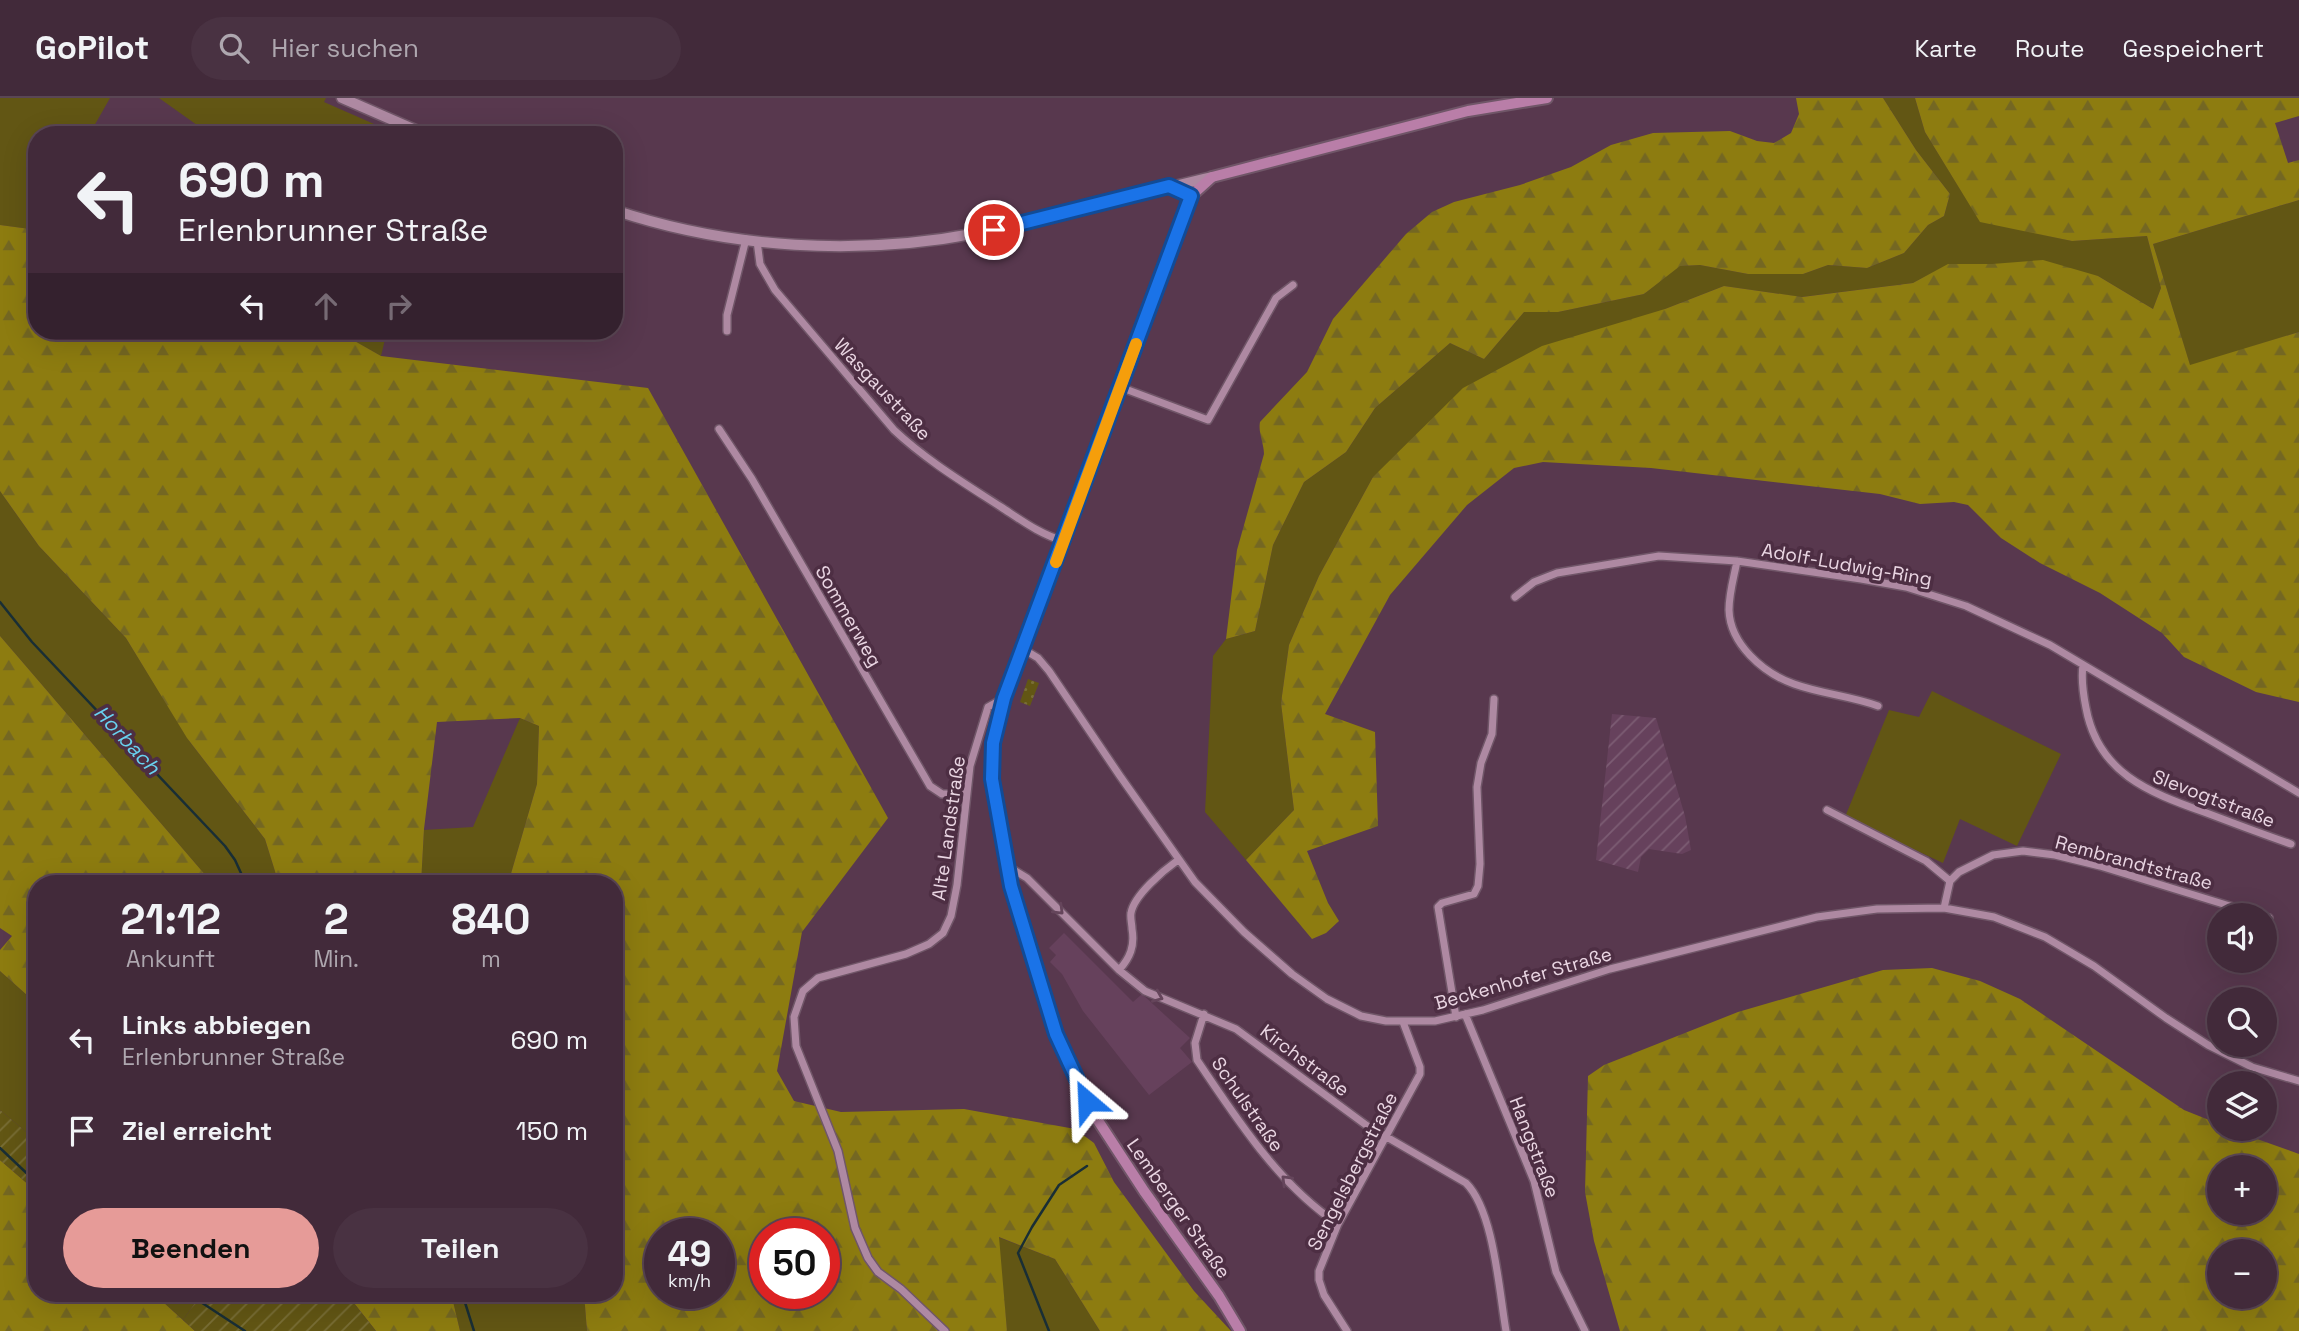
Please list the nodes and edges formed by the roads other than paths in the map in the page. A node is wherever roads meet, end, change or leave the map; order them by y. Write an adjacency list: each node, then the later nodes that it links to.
1 (342, 98): 3 (street)
2 (1547, 98): 4 (main road, Lemberger Straße)
3 (406, 126)
4 (1212, 177): 5 (street); 6 (main road, Lemberger Straße)
5 (1169, 186): 6 (street); 9 (street)
6 (1191, 196): 12 (main road, Lemberger Straße)
7 (623, 213): 8 (street)
8 (746, 240): 9 (street); 11 (street)
9 (757, 241): 14 (street, Wasgaustraße)
10 (1293, 285): 12 (street)
11 (727, 331)
12 (1120, 387): 14 (main road, Lemberger Straße)
13 (719, 429): 23 (street, Sommerweg)
14 (1064, 541): 17 (main road, Lemberger Straße)
15 (1737, 561): 16 (street, Adolf-Ludwig-Ring); 18 (street, Adolf-Ludwig-Ring); 21 (street)
16 (1515, 597)
17 (1023, 649): 19 (main road, Lemberger Straße); 26 (street, Beckenhofer Straße)
18 (2083, 665): 22 (street, Adolf-Ludwig-Ring); 25 (street, Slevogtstraße)
19 (1004, 698): 23 (street, Alte Landstraße); 27 (main road, Lemberger Straße)
20 (1494, 699): 33 (street, Hangstraße)
21 (1878, 706)
22 (2299, 793)
23 (967, 794): 38 (street, Alte Landstraße)
24 (1827, 810): 28 (street)
25 (2291, 844)
26 (1178, 860): 31 (street); 34 (street, Beckenhofer Straße)
27 (1007, 866): 31 (street, one-way to 31); 39 (main road, Lemberger Straße)
28 (1950, 881): 29 (street, Rembrandtstraße); 30 (street)
29 (2220, 903)
30 (1944, 908): 33 (street, Beckenhofer Straße); 35 (street)
31 (1119, 970): 32 (street, one-way to 32)
32 (1204, 1014): 36 (street, Kirchstraße); 37 (street, Schulstraße, one-way to 32)
33 (1461, 1016): 34 (street, Beckenhofer Straße); 42 (street, Hangstraße)
34 (1403, 1022): 36 (street, Sengelsbergstraße)
35 (2299, 1082)
36 (1384, 1137): 37 (street, Sengelsbergstraße); 41 (street, Kirchstraße)
37 (1338, 1224): 40 (street, Sengelsbergstraße)
38 (945, 1331)
39 (1240, 1331)
40 (1347, 1331)
41 (1506, 1331)
42 (1585, 1331)

